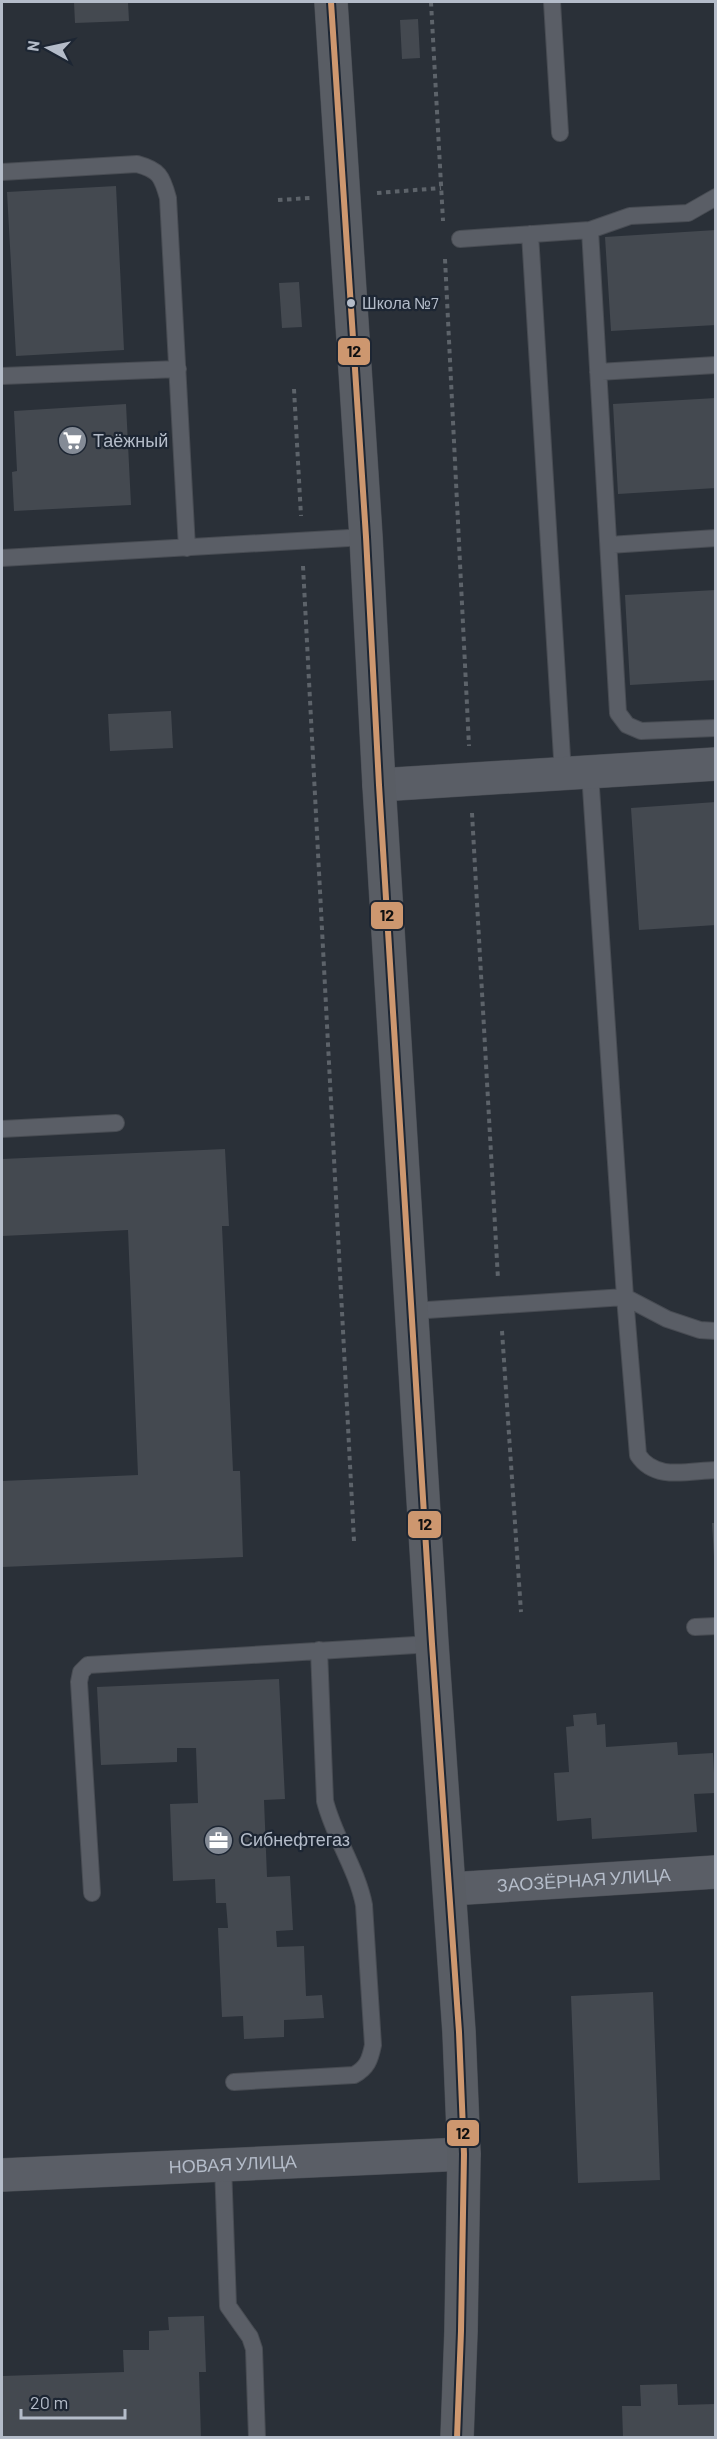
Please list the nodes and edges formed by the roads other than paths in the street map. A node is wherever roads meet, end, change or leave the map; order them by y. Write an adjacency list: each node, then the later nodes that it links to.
1 (331, 2): 13 (street)
2 (552, 2): 3 (lane)
3 (560, 133)
4 (2, 172): 10 (lane)
5 (716, 197): 6 (lane)
6 (590, 230): 7 (lane); 11 (lane)
7 (530, 234): 8 (lane); 20 (lane)
8 (460, 239)
9 (716, 365): 11 (lane)
10 (178, 369): 12 (lane); 16 (lane)
11 (598, 372): 15 (lane)
12 (2, 376)
13 (366, 537): 16 (lane); 21 (street)
14 (716, 538): 15 (lane)
15 (609, 545): 18 (lane)
16 (187, 548): 17 (lane)
17 (2, 558)
18 (716, 728)
19 (716, 764): 20 (street)
20 (577, 774): 21 (street); 24 (lane)
21 (379, 784): 25 (street)
22 (116, 1123): 23 (lane)
23 (2, 1129)
24 (625, 1296): 25 (lane); 26 (lane); 27 (lane)
25 (412, 1311): 30 (street)
26 (716, 1331)
27 (716, 1470)
28 (716, 1626): 29 (lane)
29 (695, 1627)
30 (432, 1644): 31 (lane); 33 (street)
31 (319, 1650): 34 (lane); 35 (lane)
32 (716, 1872): 33 (street, ЗАОЗЁРНАЯ УЛИЦА)
33 (450, 1889): 36 (street)
34 (92, 1893)
35 (234, 2082)
36 (464, 2154): 37 (street, НОВАЯ УЛИЦА); 40 (street)
37 (223, 2165): 38 (street, НОВАЯ УЛИЦА); 39 (lane)
38 (2, 2175)
39 (257, 2438)
40 (457, 2438)

